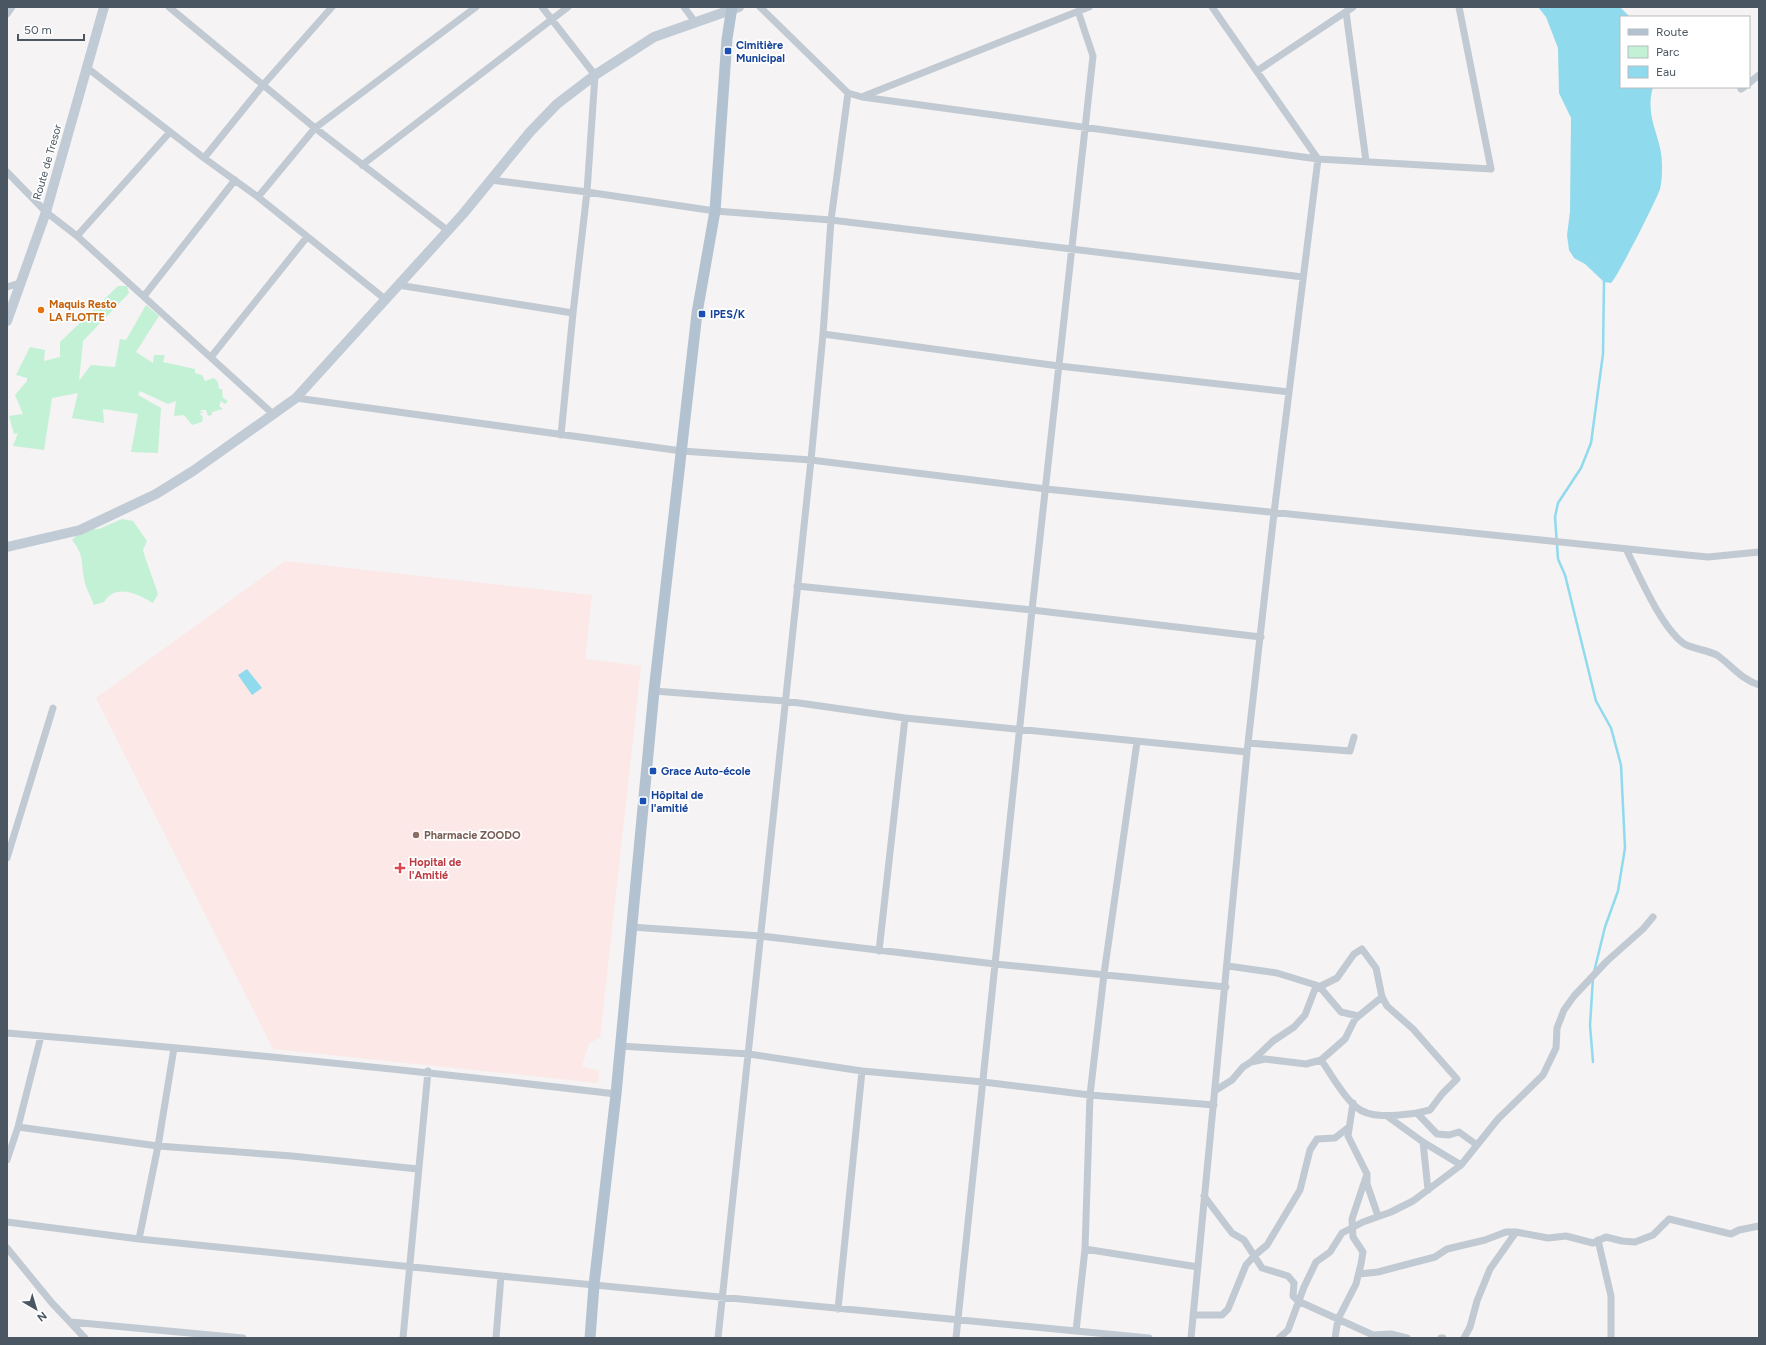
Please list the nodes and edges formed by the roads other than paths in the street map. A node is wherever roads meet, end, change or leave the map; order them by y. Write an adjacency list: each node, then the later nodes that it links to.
1 (12, 7): 17 (street)
2 (104, 7): 20 (street, Route de Tresor)
3 (169, 7): 25 (street)
4 (332, 7): 25 (street)
5 (476, 7): 29 (street)
6 (542, 7): 18 (street)
7 (568, 7): 18 (street)
8 (684, 7): 19 (street)
9 (760, 7): 26 (street)
10 (1089, 7): 15 (street)
11 (1212, 7): 21 (street)
12 (1353, 7): 16 (street)
13 (1459, 7): 33 (street)
14 (734, 8): 19 (street); 40 (main road)
15 (1078, 11): 27 (street); 28 (street)
16 (1346, 12): 21 (street); 33 (street)
17 (7, 14)
18 (552, 20): 22 (street); 34 (street)
19 (695, 22): 22 (street)
20 (86, 67): 30 (street); 41 (street, Route de Tresor)
21 (1257, 71): 32 (street)
22 (595, 75): 37 (street); 38 (street)
23 (1759, 75): 24 (street)
24 (1750, 82)
25 (263, 84): 29 (street); 31 (street)
26 (848, 93): 27 (street); 42 (street)
27 (862, 97): 28 (street)
28 (1084, 127): 32 (street); 46 (street)
29 (315, 128): 34 (street); 39 (street)
30 (170, 132): 31 (street); 44 (street)
31 (204, 158): 36 (street)
32 (1318, 159): 33 (street); 47 (street)
33 (1366, 161)
34 (362, 165): 43 (street)
35 (7, 172): 41 (street)
36 (235, 180): 39 (street); 51 (street)
37 (491, 180): 38 (street); 43 (street)
38 (587, 192): 40 (street); 53 (street)
39 (258, 197): 45 (street)
40 (715, 211): 42 (street); 63 (main road)
41 (46, 212): 44 (street); 48 (street, Route de Tresor); 55 (street)
42 (831, 220): 46 (street); 56 (street)
43 (448, 230): 49 (street)
44 (77, 236): 51 (street)
45 (307, 237): 52 (street); 57 (street)
46 (1071, 249): 47 (street); 58 (street)
47 (1303, 277): 59 (street)
48 (20, 283): 50 (street); 54 (street, Route de Tresor)
49 (398, 285): 52 (street); 53 (street)
50 (7, 287)
51 (144, 296): 57 (street)
52 (385, 300): 60 (street)
53 (572, 313): 62 (street)
54 (7, 321)
55 (7, 328)
56 (823, 334): 58 (street); 64 (street)
57 (211, 357): 61 (street)
58 (1059, 366): 59 (street); 65 (street)
59 (1289, 392): 66 (street)
60 (296, 398): 61 (street); 62 (street)
61 (274, 415): 67 (street)
62 (561, 435): 63 (street)
63 (682, 451): 64 (street); 74 (main road)
64 (811, 460): 65 (street); 70 (street)
65 (1046, 489): 66 (street); 71 (street)
66 (1274, 513): 68 (street); 72 (street)
67 (7, 548)
68 (1626, 549): 69 (street); 73 (street)
69 (1759, 552)
70 (797, 586): 71 (street); 75 (street)
71 (1032, 610): 72 (street); 78 (street)
72 (1261, 637): 81 (street)
73 (1759, 685)
74 (654, 691): 75 (street); 85 (main road)
75 (785, 701): 77 (street); 86 (street)
76 (53, 708): 83 (street)
77 (905, 718): 78 (street); 87 (street)
78 (1020, 730): 80 (street); 88 (street)
79 (1354, 737): 81 (street)
80 (1137, 742): 82 (street); 90 (street)
81 (1248, 743): 82 (street)
82 (1247, 752): 89 (street)
83 (7, 858)
84 (1653, 917): 115 (street)
85 (631, 927): 86 (street); 97 (main road)
86 (761, 936): 87 (street); 99 (street)
87 (879, 951): 88 (street)
88 (995, 964): 90 (street); 104 (street)
89 (1228, 966): 91 (street); 92 (street)
90 (1104, 974): 92 (street); 107 (street)
91 (1319, 986): 93 (street); 94 (street); 101 (street)
92 (1226, 987): 105 (street)
93 (1382, 997): 94 (street); 110 (street)
94 (1358, 1016): 100 (street)
95 (7, 1034): 96 (street)
96 (41, 1036): 98 (street); 112 (street)
97 (620, 1046): 99 (street); 106 (main road)
98 (174, 1048): 102 (street); 116 (street)
99 (749, 1054): 103 (street); 138 (street)
100 (1321, 1060): 101 (street); 108 (street)
101 (1252, 1062): 105 (street)
102 (428, 1071): 106 (street); 119 (street)
103 (862, 1071): 104 (street); 140 (street)
104 (983, 1082): 107 (street); 143 (street)
105 (1216, 1090): 109 (street)
106 (616, 1094): 137 (main road)
107 (1090, 1095): 109 (street); 131 (street)
108 (1353, 1103): 111 (street); 113 (street)
109 (1214, 1105): 122 (street)
110 (1417, 1113): 111 (street); 115 (street)
111 (1385, 1115): 114 (street)
112 (18, 1127): 116 (street); 117 (street)
113 (1349, 1127): 120 (street); 132 (street)
114 (1423, 1142): 118 (street); 121 (street)
115 (1477, 1145): 118 (street)
116 (158, 1146): 119 (street); 128 (street)
117 (7, 1160)
118 (1461, 1165): 121 (street)
119 (418, 1169): 133 (street)
120 (1367, 1174): 123 (street); 126 (street)
121 (1428, 1190): 123 (street)
122 (1204, 1196): 132 (street); 134 (street)
123 (1378, 1216): 126 (street)
124 (7, 1222): 128 (street)
125 (1759, 1226): 129 (street)
126 (1352, 1229): 135 (street); 139 (street)
127 (1516, 1232): 129 (street); 135 (street); 158 (street)
128 (139, 1239): 133 (street)
129 (1598, 1240): 159 (street)
130 (7, 1248): 144 (street)
131 (1085, 1249): 134 (street); 145 (street)
132 (1254, 1254): 139 (street); 141 (street)
133 (408, 1266): 136 (street); 148 (street)
134 (1198, 1267): 141 (street)
135 (1358, 1274): 142 (street)
136 (501, 1276): 137 (street); 149 (street)
137 (594, 1286): 138 (street); 150 (main road)
138 (722, 1297): 140 (street); 151 (street)
139 (1298, 1301): 142 (street); 155 (street)
140 (838, 1309): 143 (street)
141 (1193, 1315): 154 (street)
142 (1338, 1319): 156 (street); 157 (street)
143 (958, 1320): 145 (street); 152 (street)
144 (71, 1322): 146 (street); 147 (street)
145 (1076, 1331): 153 (street)
146 (85, 1338)
147 (243, 1338)
148 (403, 1338)
149 (496, 1338)
150 (590, 1338)
151 (718, 1338)
152 (956, 1338)
153 (1149, 1338)
154 (1191, 1338)
155 (1279, 1338)
156 (1335, 1338)
157 (1407, 1338)
158 (1464, 1338)
159 (1611, 1338)

